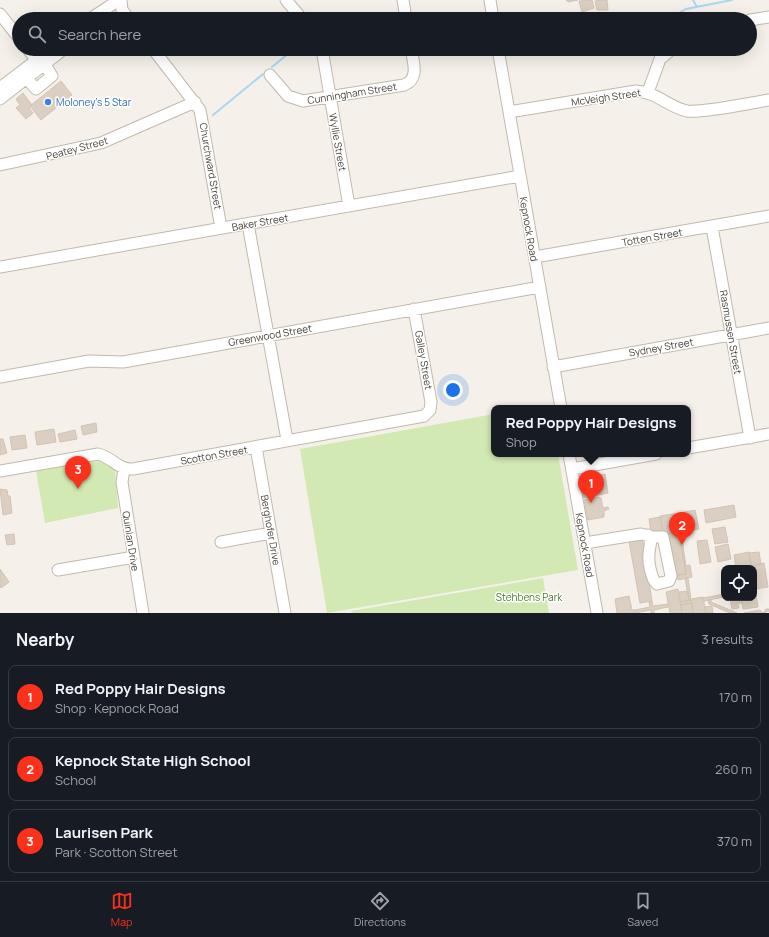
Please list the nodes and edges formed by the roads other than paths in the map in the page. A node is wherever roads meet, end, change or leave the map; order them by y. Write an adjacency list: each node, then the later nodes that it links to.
1 (120, 0): 5 (street); 6 (street); 7 (street)
2 (286, 0): 8 (street)
3 (403, 0): 9 (street)
4 (490, 0): 10 (street)
5 (101, 12)
6 (109, 12)
7 (124, 12)
8 (296, 12)
9 (405, 12)
10 (492, 12)
11 (0, 14): 14 (street)
12 (769, 17): 13 (street)
13 (757, 19)
14 (12, 29)
15 (34, 56): 23 (street)
16 (46, 56): 23 (street)
17 (52, 56): 23 (street)
18 (159, 56): 30 (street, Churchward Street)
19 (323, 56): 27 (street, Wyllie Street)
20 (412, 56): 27 (street, Cunningham Street)
21 (499, 56): 31 (street, Kepnock Road)
22 (664, 56): 26 (street)
23 (41, 63): 25 (street); 28 (street)
24 (270, 75): 27 (street, Cunningham Street)
25 (0, 88)
26 (648, 92): 29 (street, McVeigh Street); 31 (street, McVeigh Street)
27 (330, 98): 34 (street, Wyllie Street)
28 (0, 99)
29 (769, 100)
30 (195, 102): 32 (street, Peatey Street); 38 (street, Churchward Street)
31 (509, 112): 33 (street, Kepnock Road)
32 (0, 166)
33 (520, 176): 34 (street, Baker Street); 39 (street, Kepnock Road)
34 (349, 206): 36 (street, Baker Street)
35 (769, 216): 37 (street, Totten Street)
36 (248, 224): 38 (street, Baker Street); 45 (street)
37 (712, 227): 39 (street, Totten Street); 44 (street, Rasmussen Street)
38 (222, 228): 40 (street, Baker Street)
39 (535, 257): 41 (street, Kepnock Road)
40 (0, 267)
41 (540, 287): 42 (street, Greenwood Street); 46 (street, Kepnock Road)
42 (414, 309): 45 (street, Greenwood Street); 49 (street, Galley Street)
43 (769, 328): 44 (street, Sydney Street)
44 (731, 334): 46 (street, Sydney Street); 51 (street, Rasmussen Street)
45 (268, 336): 47 (street, Greenwood Street); 52 (street)
46 (553, 367): 48 (street, Kepnock Road)
47 (0, 377)
48 (560, 405)
49 (430, 410): 52 (street, Scotton Street)
50 (769, 434): 51 (street)
51 (750, 438): 54 (street)
52 (287, 440): 53 (street, Scotton Street)
53 (256, 447): 57 (street, Scotton Street); 60 (street, Berghofer Drive)
54 (691, 448)
55 (570, 457): 58 (street, Kepnock Road)
56 (639, 457): 58 (street)
57 (124, 469): 59 (street); 64 (street, Quinlan Drive)
58 (572, 469): 63 (street, Kepnock Road)
59 (0, 471)
60 (271, 533): 62 (street); 67 (street, Berghofer Drive)
61 (648, 536): 63 (street)
62 (221, 542)
63 (585, 543): 68 (street, Kepnock Road)
64 (134, 558): 65 (street); 66 (street, Quinlan Drive)
65 (58, 570)
66 (143, 613)
67 (285, 613)
68 (597, 613)

